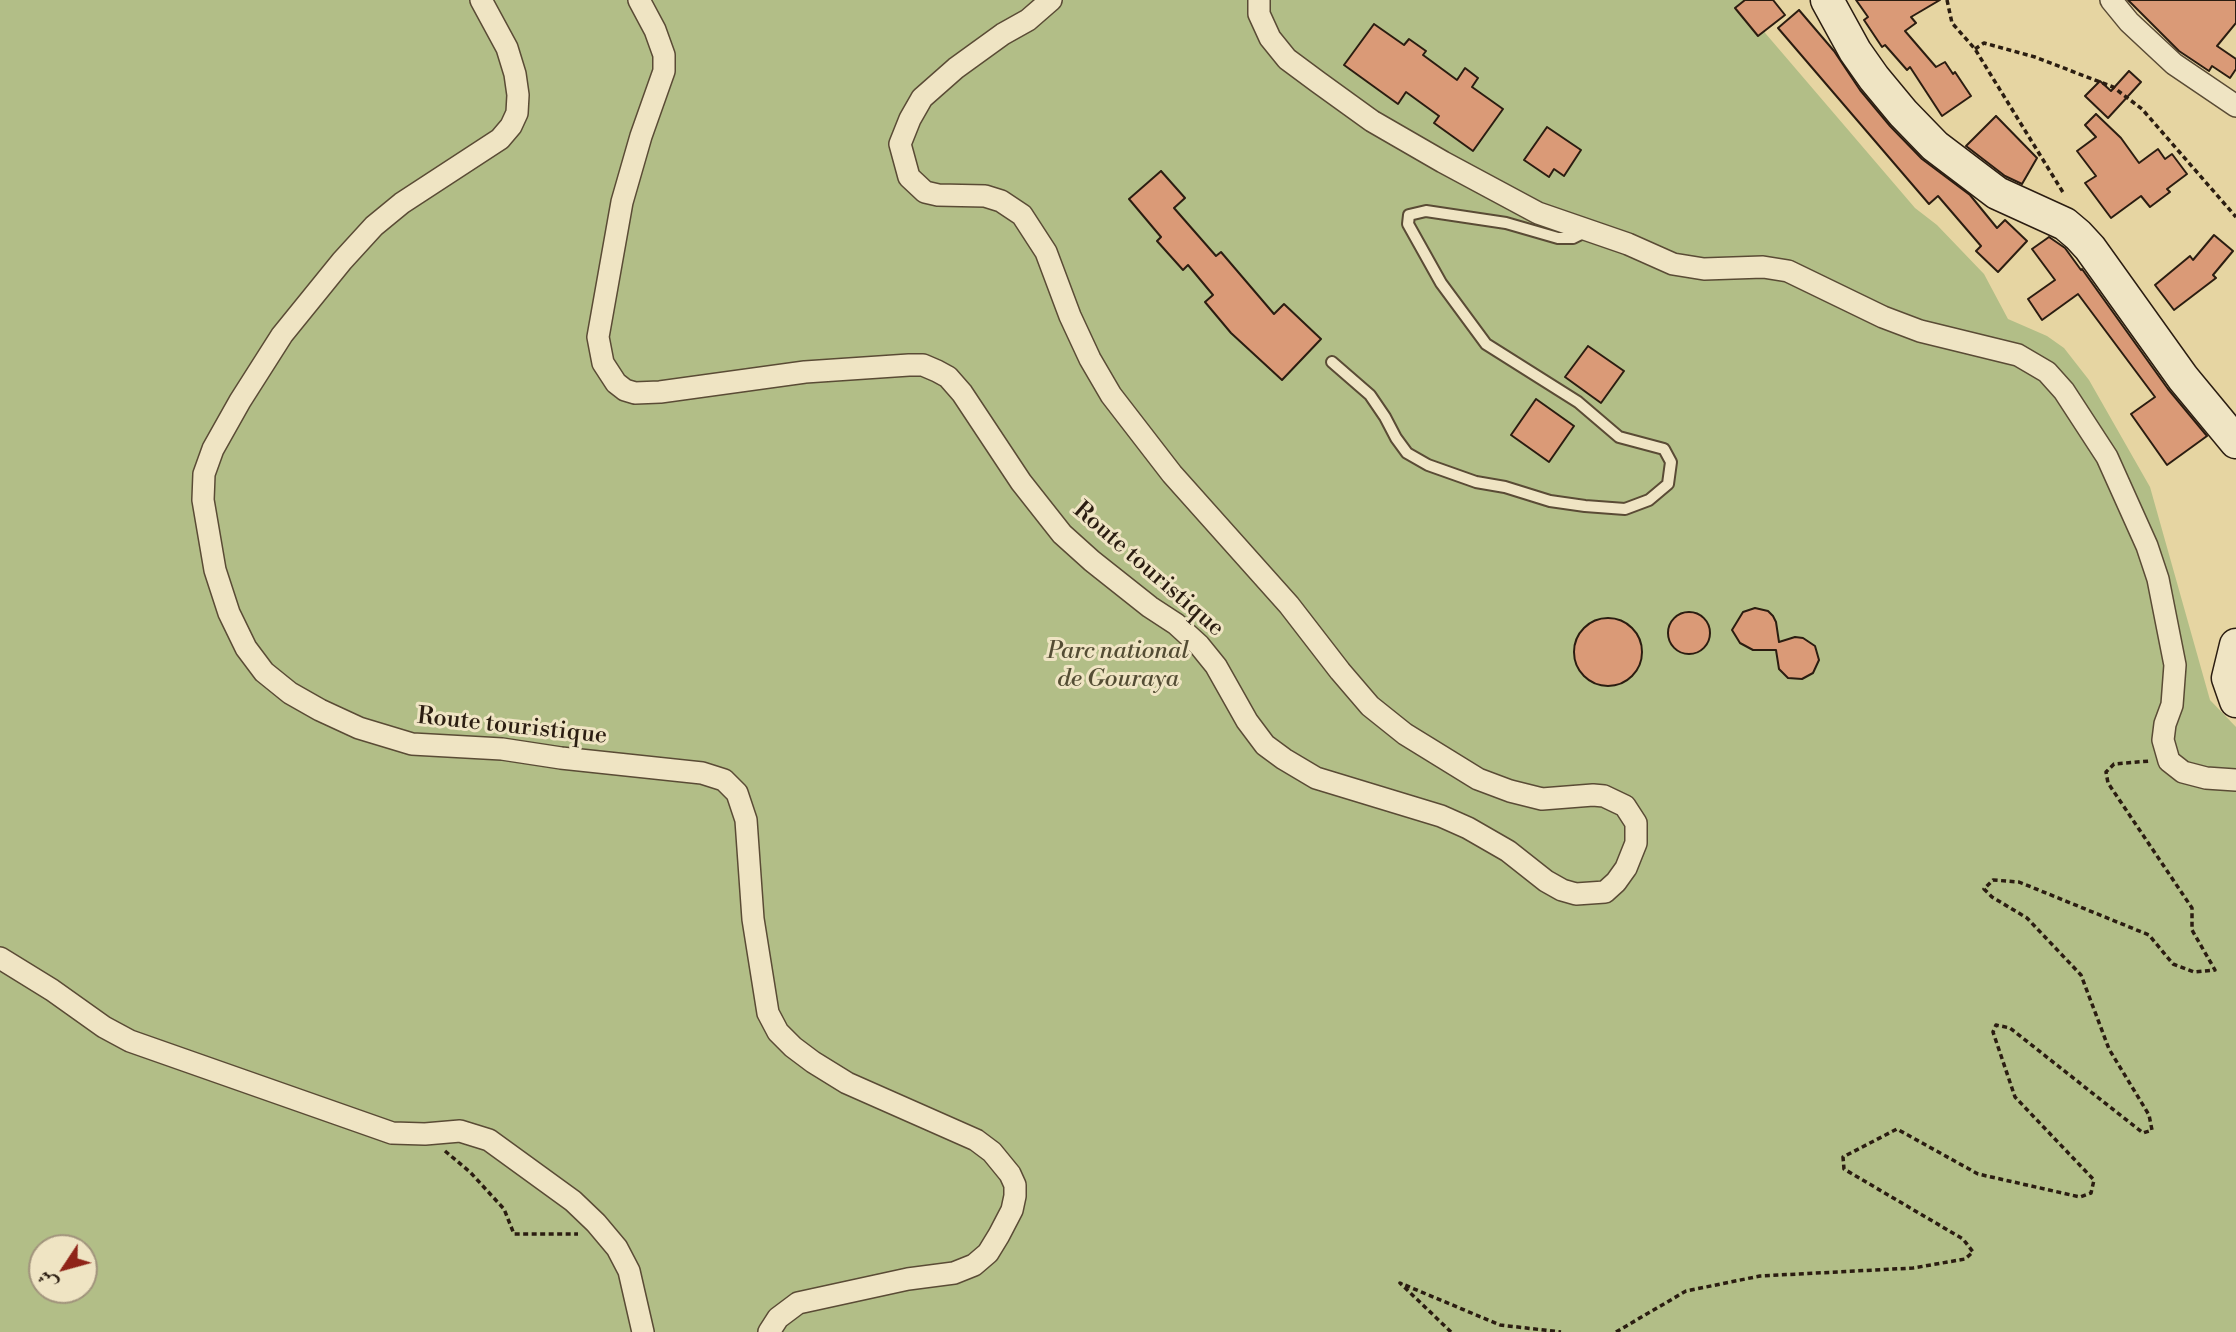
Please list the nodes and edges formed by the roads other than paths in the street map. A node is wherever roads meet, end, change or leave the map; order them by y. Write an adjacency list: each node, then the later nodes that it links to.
1 (481, 0): 16 (street, Route touristique)
2 (639, 0): 3 (street, Route touristique)
3 (1051, 0)
4 (1259, 0): 8 (street)
5 (1827, 0): 10 (main road)
6 (2111, 0): 7 (street)
7 (2236, 106)
8 (1588, 230): 9 (lane); 13 (street)
9 (1332, 362)
10 (2236, 442)
11 (2236, 645): 12 (main road)
12 (2236, 701)
13 (2236, 780)
14 (0, 958): 15 (street)
15 (643, 1332)
16 (769, 1332)

